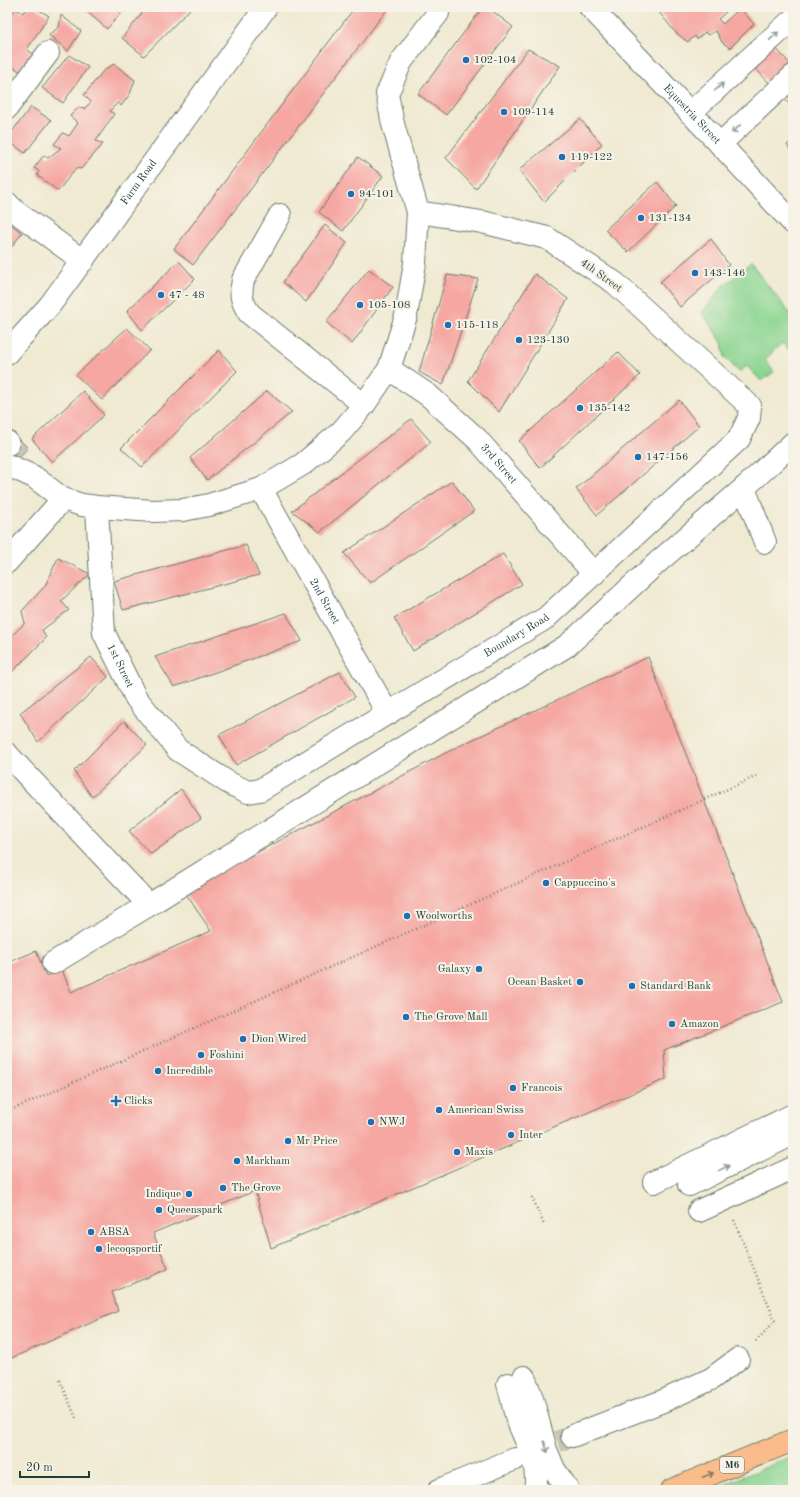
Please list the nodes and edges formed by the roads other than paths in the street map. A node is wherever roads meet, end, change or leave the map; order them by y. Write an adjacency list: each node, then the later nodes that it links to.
1 (266, 7): 14 (street, Farm Road)
2 (590, 7): 8 (street, Equestria Street)
3 (438, 13): 11 (street)
4 (788, 16): 8 (street, one-way to 4)
5 (48, 53): 7 (street)
6 (793, 76): 9 (street, one-way to 9)
7 (7, 108)
8 (690, 113): 9 (street, Equestria Street)
9 (720, 144): 13 (street, Equestria Street)
10 (7, 204): 14 (street)
11 (418, 212): 16 (street); 18 (street, 4th Street)
12 (280, 215): 17 (street)
13 (793, 223)
14 (83, 261): 15 (street, Farm Road)
15 (7, 353)
16 (389, 369): 17 (street); 27 (street, 3rd Street)
17 (364, 405): 22 (street)
18 (750, 406): 27 (street, Boundary Road)
19 (793, 443): 21 (street)
20 (11, 452): 23 (street)
21 (744, 488): 25 (street); 31 (street)
22 (261, 489): 24 (street); 28 (street, 2nd Street)
23 (63, 499): 24 (street); 26 (street)
24 (97, 507): 30 (street, 1st Street)
25 (765, 542)
26 (7, 562)
27 (594, 574): 28 (street, Boundary Road)
28 (388, 714): 30 (street, Boundary Road)
29 (8, 757): 31 (street)
30 (229, 783)
31 (149, 905): 32 (street)
32 (53, 962)
33 (793, 1115): 36 (street)
34 (793, 1134): 37 (street, one-way to 34)
35 (793, 1168): 38 (street)
36 (654, 1182)
37 (689, 1185)
38 (699, 1211)
39 (738, 1359): 40 (street)
40 (572, 1436)
41 (793, 1440): 46 (main road, M6, one-way to 41)
42 (514, 1458): 43 (street)
43 (439, 1490)
44 (535, 1490): 45 (street, one-way to 45)
45 (568, 1490)
46 (672, 1490)

